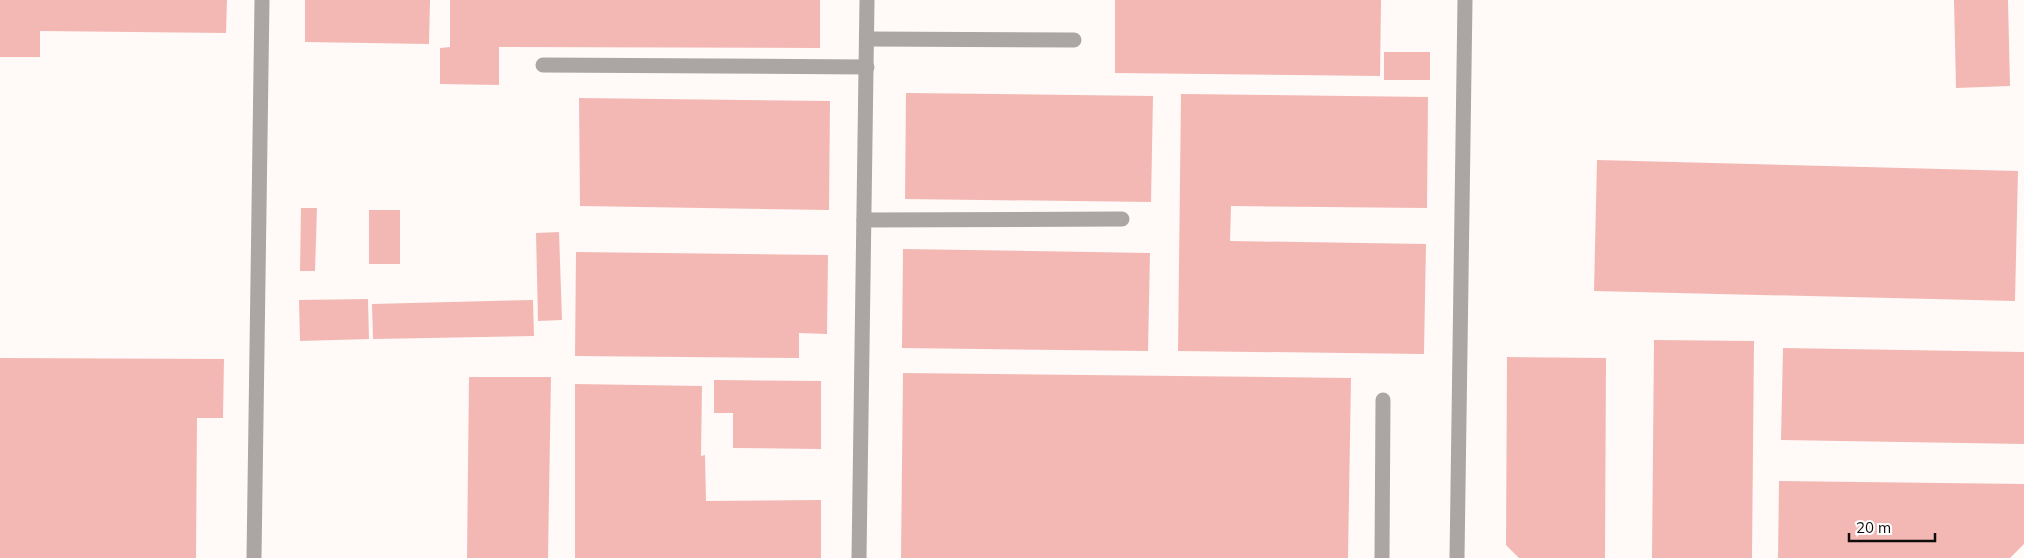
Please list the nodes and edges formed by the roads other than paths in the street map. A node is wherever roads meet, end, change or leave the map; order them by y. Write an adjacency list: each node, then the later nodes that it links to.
1 (262, 0): 11 (lane)
2 (868, 0): 4 (lane)
3 (1465, 0): 14 (lane)
4 (867, 39): 5 (lane); 7 (lane)
5 (1074, 40)
6 (542, 65): 7 (lane)
7 (866, 67): 9 (lane)
8 (1122, 219): 9 (lane)
9 (864, 220): 12 (lane)
10 (1382, 400): 13 (lane)
11 (254, 558)
12 (860, 558)
13 (1382, 558)
14 (1457, 558)

